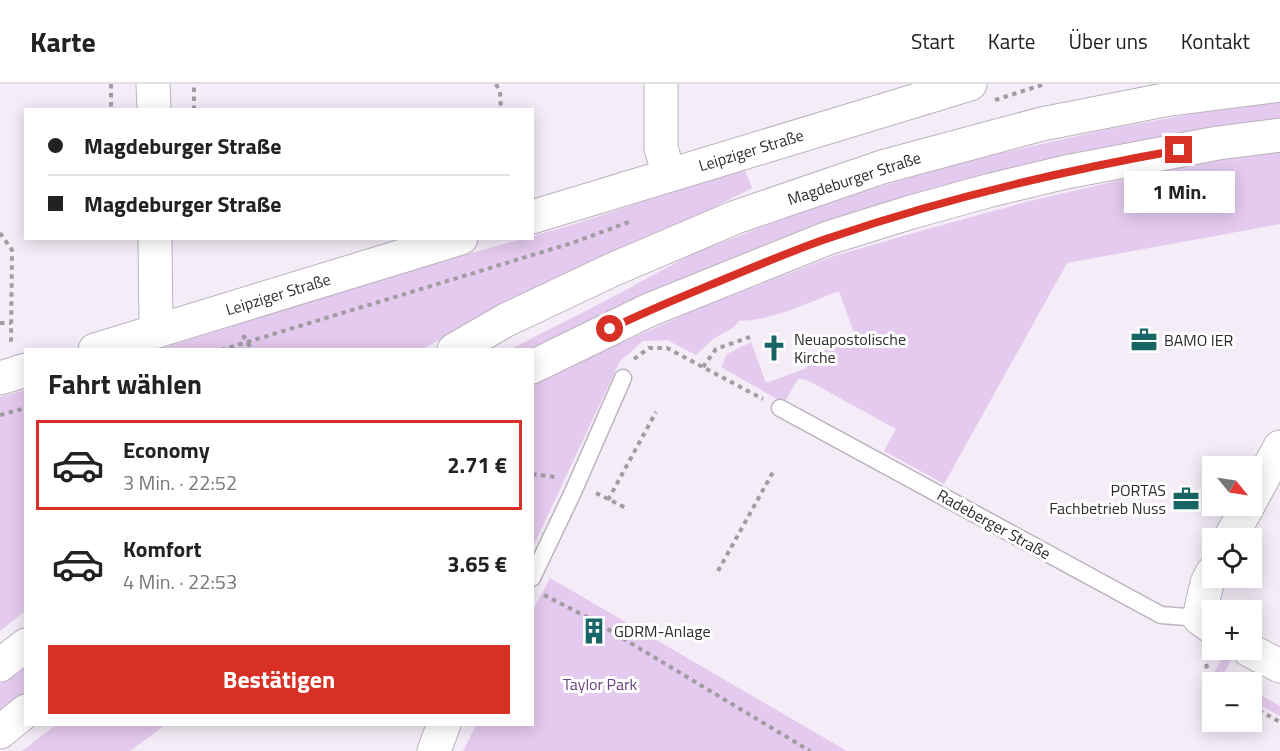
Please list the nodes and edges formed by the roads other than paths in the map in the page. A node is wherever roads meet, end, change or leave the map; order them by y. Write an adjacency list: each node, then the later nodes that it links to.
1 (153, 84): 5 (main road)
2 (661, 84): 7 (main road)
3 (970, 84): 7 (main road, Leipziger Straße)
4 (1280, 85): 13 (main road, Magdeburger Straße)
5 (154, 108)
6 (1280, 135): 14 (main road)
7 (669, 175): 8 (main road, Leipziger Straße)
8 (534, 216)
9 (155, 240): 11 (main road)
10 (454, 240): 11 (main road, Leipziger Straße)
11 (156, 331): 12 (main road, Leipziger Straße)
12 (101, 348)
13 (458, 348)
14 (534, 366)
15 (623, 378): 19 (lane)
16 (780, 408): 20 (lane, Radeberger Straße)
17 (1280, 447): 18 (main road)
18 (1262, 480)
19 (536, 585)
20 (1202, 622)
21 (24, 647): 23 (main road)
22 (1262, 657): 24 (main road)
23 (0, 665)
24 (1280, 666)
25 (24, 713): 27 (main road)
26 (443, 726): 28 (main road)
27 (0, 732)
28 (434, 751)

